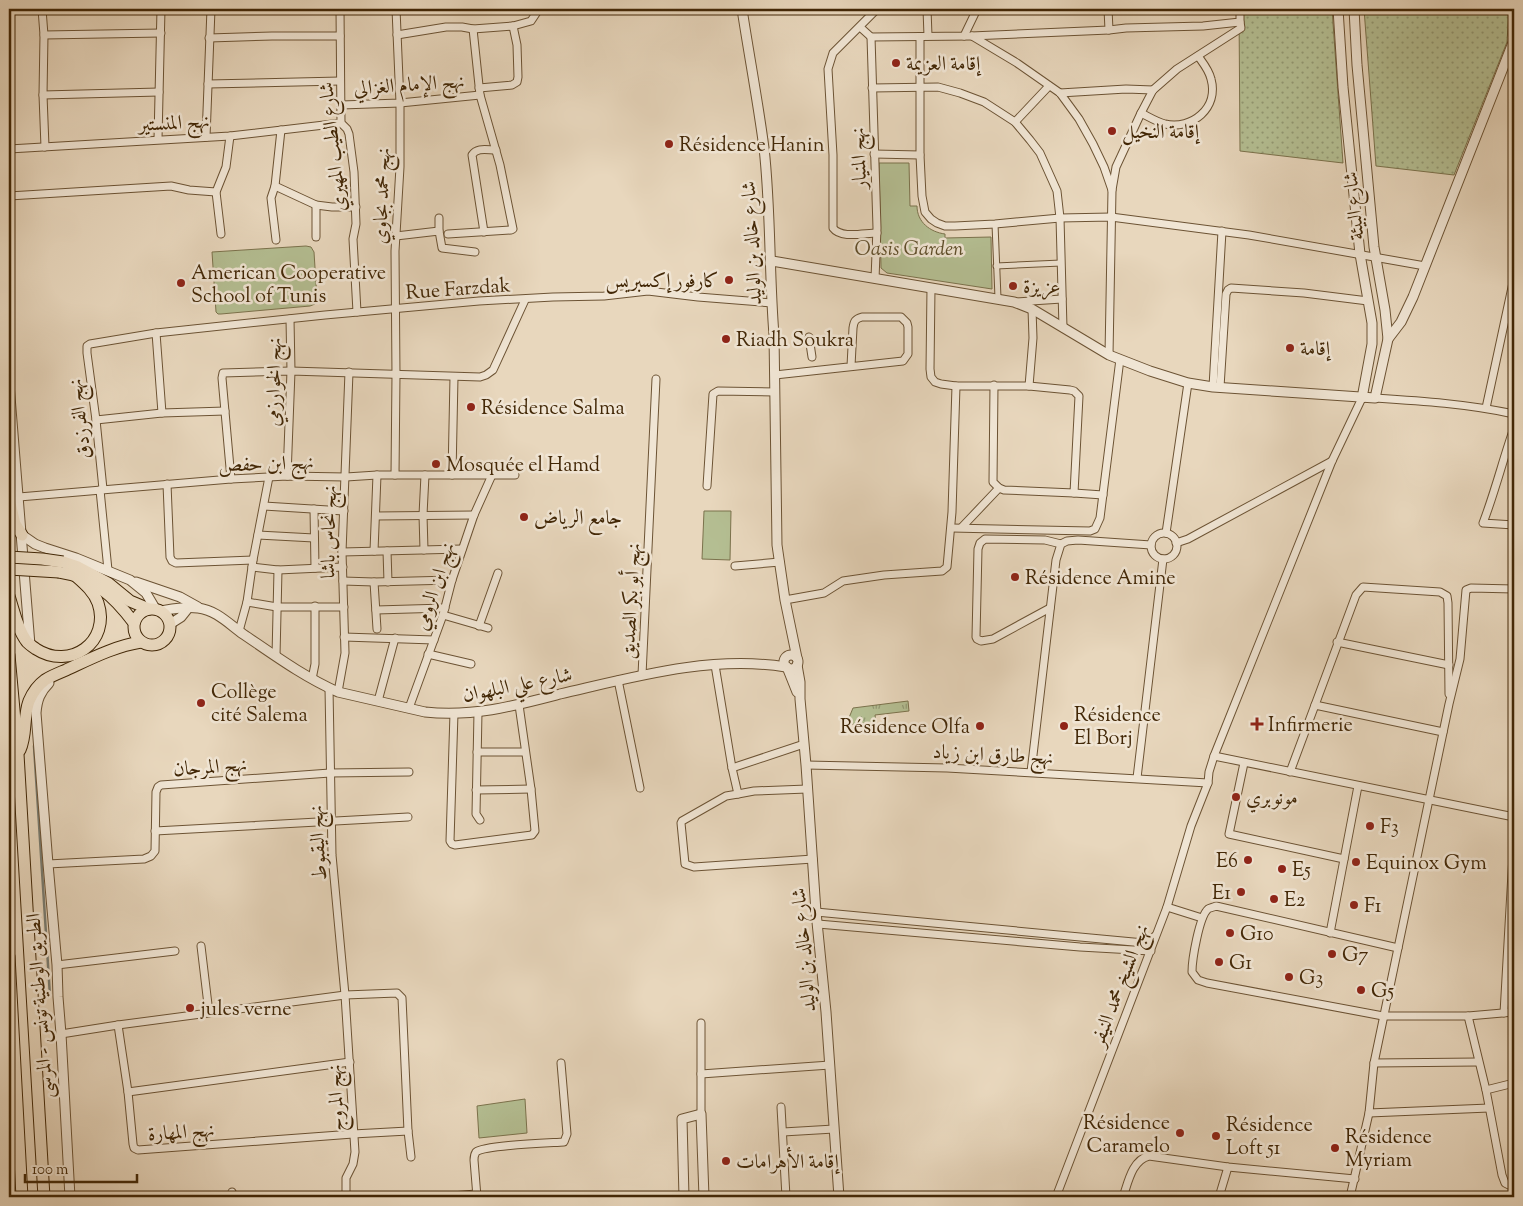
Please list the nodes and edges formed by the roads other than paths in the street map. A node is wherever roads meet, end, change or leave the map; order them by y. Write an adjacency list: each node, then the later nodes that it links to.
1 (42, 9): 21 (street)
2 (161, 9): 20 (street)
3 (211, 9): 28 (street)
4 (340, 9): 23 (street, شارع الطيب المهيري)
5 (396, 9): 22 (street, نهج محمد بجاوي)
6 (539, 9): 16 (street)
7 (742, 9): 78 (street, شارع خالد بن الوليد)
8 (876, 9): 17 (street)
9 (927, 9): 24 (street)
10 (977, 9): 25 (street)
11 (1108, 9): 19 (street)
12 (1240, 9): 15 (street)
13 (1338, 9): 76 (street, شارع البيئة)
14 (1354, 9): 77 (street, شارع البيئة)
15 (1240, 22): 19 (street); 30 (street)
16 (513, 26): 18 (street); 39 (street, نهج الإمام الغزالي)
17 (860, 27): 26 (street); 69 (street)
18 (473, 30): 22 (street); 39 (street)
19 (1109, 30): 25 (street)
20 (161, 33): 21 (street); 38 (street)
21 (44, 35): 41 (street)
22 (397, 35): 42 (street, نهج محمد بجاوي)
23 (340, 36): 28 (street); 32 (street, شارع الطيب المهيري)
24 (928, 36): 25 (street); 27 (street)
25 (968, 36): 35 (street)
26 (871, 37): 27 (street); 36 (street, نهج المنيار)
27 (920, 37): 34 (street)
28 (209, 38): 33 (street)
29 (1514, 40): 31 (street)
30 (1198, 56): 37 (street); 44 (street)
31 (1510, 63): 81 (street)
32 (340, 81): 33 (street); 43 (street, شارع الطيب المهيري)
33 (208, 84): 49 (street)
34 (919, 86): 36 (street); 45 (street); 55 (street)
35 (1049, 86): 40 (street); 45 (street)
36 (872, 88): 54 (street, نهج المنيار)
37 (1153, 90): 40 (street); 44 (street)
38 (159, 92): 41 (street); 50 (street)
39 (480, 92): 42 (street, نهج الإمام الغزالي); 53 (street)
40 (1060, 93): 57 (street)
41 (43, 96): 51 (street)
42 (400, 103): 43 (street, نهج الإمام الغزالي); 72 (street, نهج محمد بجاوي)
43 (341, 106): 46 (street, شارع الطيب المهيري)
44 (1141, 113): 57 (street)
45 (1015, 122): 64 (street)
46 (341, 124): 47 (street, نهج المنستير); 61 (street, شارع الطيب المهيري)
47 (281, 130): 48 (street, نهج المنستير); 56 (street)
48 (230, 136): 49 (street, نهج المنستير); 58 (street)
49 (206, 137): 50 (street, نهج المنستير)
50 (158, 139): 51 (street, نهج المنستير)
51 (45, 146): 52 (street, نهج المنستير)
52 (9, 149)
53 (496, 150): 68 (street); 68 (street)
54 (874, 154): 55 (street); 69 (street, نهج المنيار)
55 (920, 155): 65 (street)
56 (275, 186): 60 (street); 74 (street)
57 (1112, 190): 62 (street)
58 (216, 192): 59 (street); 70 (street)
59 (9, 196)
60 (316, 205): 61 (street); 73 (street)
61 (356, 207): 93 (street, شارع الطيب المهيري)
62 (1111, 217): 64 (street); 67 (street); 100 (street)
63 (439, 218): 66 (street)
64 (1060, 218): 65 (street); 79 (street)
65 (995, 224): 80 (street)
66 (439, 231): 72 (street); 75 (street)
67 (1222, 231): 76 (street); 115 (street)
68 (484, 232): 71 (street)
69 (877, 233): 83 (street, نهج المنيار)
70 (221, 234)
71 (448, 234)
72 (396, 236): 91 (street, نهج محمد بجاوي)
73 (316, 237)
74 (276, 240)
75 (475, 252)
76 (1360, 254): 77 (street); 88 (street, شارع البيئة)
77 (1375, 256): 81 (street); 98 (street, شارع البيئة)
78 (772, 261): 83 (street); 90 (street, شارع خالد بن الوليد)
79 (1061, 263): 80 (street); 86 (street)
80 (996, 266): 85 (street)
81 (1425, 266): 98 (street)
82 (1514, 278): 119 (street)
83 (875, 279): 84 (street)
84 (931, 288): 85 (street); 113 (street)
85 (998, 298): 89 (street)
86 (1062, 299): 89 (street); 95 (street)
87 (525, 300): 90 (street, Rue Farzdak); 91 (street, Rue Farzdak); 108 (street)
88 (1368, 301): 115 (street); 117 (street, شارع البيئة)
89 (1014, 302): 92 (street)
90 (772, 303): 107 (street, شارع خالد بن الوليد)
91 (396, 309): 93 (street, Rue Farzdak); 106 (street, نهج محمد بجاوي)
92 (1032, 309): 95 (street); 114 (street)
93 (357, 312): 94 (street, Rue Farzdak)
94 (290, 319): 96 (street, Rue Farzdak); 104 (street, نهج الخوارزمي)
95 (1063, 328): 100 (street)
96 (156, 333): 99 (street, Rue Farzdak); 121 (street)
97 (809, 337): 101 (street)
98 (1388, 339): 118 (street, شارع البيئة)
99 (88, 345): 123 (street, نهج الفرزدق)
100 (1109, 355): 102 (street)
101 (812, 357)
102 (1120, 359): 110 (street); 141 (street)
103 (851, 366): 103 (street); 107 (street)
104 (291, 371): 105 (street); 120 (street); 132 (street, نهج الخوارزمي)
105 (349, 372): 106 (street); 134 (street, نهج نحاس باشا)
106 (396, 375): 108 (street); 127 (street, نهج محمد بجاوي)
107 (775, 375): 116 (street, شارع خالد بن الوليد)
108 (454, 377): 129 (street)
109 (656, 379): 218 (street, نهج أبو بكر الصديق)
110 (1188, 383): 115 (street); 152 (street)
111 (9, 384): 142 (street)
112 (994, 385): 113 (street); 114 (street); 138 (street)
113 (956, 386): 151 (street)
114 (1029, 386): 140 (street)
115 (1216, 387): 117 (street)
116 (776, 392): 137 (street); 166 (street, شارع خالد بن الوليد)
117 (1362, 398): 118 (street); 125 (street, نهج الشيخ محمد النيفر)
118 (1374, 398): 119 (street)
119 (1486, 408): 122 (street)
120 (225, 411): 121 (street); 135 (street)
121 (162, 413): 123 (street)
122 (1514, 414)
123 (96, 420): 139 (street, نهج الفرزدق)
124 (1514, 428): 149 (street)
125 (1332, 461): 156 (street); 235 (street, نهج الشيخ محمد النيفر)
126 (377, 475): 127 (street, نهج ابن حفص); 134 (street, نهج ابن حفص); 148 (street)
127 (395, 475): 128 (street, نهج ابن حفص)
128 (425, 475): 129 (street, نهج ابن حفص); 146 (street)
129 (452, 475): 130 (street, نهج ابن حفص)
130 (492, 475): 131 (street, نهج ابن حفص); 147 (street, نهج ابن الرومي)
131 (515, 475)
132 (287, 476): 133 (street, نهج ابن حفص); 134 (street, نهج ابن حفص)
133 (269, 477): 135 (street, نهج ابن حفص); 143 (street)
134 (346, 477): 145 (street, نهج نحاس باشا)
135 (231, 479): 136 (street, نهج ابن حفص)
136 (167, 484): 139 (street, نهج ابن حفص); 167 (street)
137 (707, 486)
138 (999, 488): 140 (street); 150 (street)
139 (102, 490): 142 (street, نهج ابن حفص); 173 (street, نهج الفرزدق)
140 (1074, 493): 141 (street)
141 (1103, 495): 150 (street)
142 (14, 498): 153 (highway)
143 (264, 506): 144 (street); 154 (street)
144 (314, 509): 145 (street); 155 (street)
145 (344, 511): 163 (street, نهج نحاس باشا)
146 (423, 515): 147 (street); 148 (street); 159 (street)
147 (474, 515): 160 (street, نهج ابن الرومي)
148 (376, 516): 161 (street)
149 (1514, 525)
150 (962, 527): 151 (street)
151 (952, 528): 184 (street)
152 (1166, 533): 156 (street); 158 (street)
153 (22, 535): 173 (street); 206 (street)
154 (258, 535): 155 (street); 167 (street)
155 (314, 538): 171 (street)
156 (1176, 543): 165 (street)
157 (1061, 544): 158 (street); 190 (street); 190 (street)
158 (1151, 545): 165 (street)
159 (424, 550): 160 (street); 162 (street)
160 (462, 550): 178 (street, نهج ابن الرومي)
161 (374, 551): 162 (street); 163 (street)
162 (387, 551): 181 (street)
163 (342, 552): 170 (street, نهج نحاس باشا)
164 (9, 557): 169 (highway, bridge)
165 (1163, 559): 243 (street)
166 (780, 562): 168 (street); 184 (street, شارع خالد بن الوليد)
167 (252, 564): 174 (street); 185 (street)
168 (734, 566)
169 (61, 567): 172 (highway, bridge); 176 (highway); 191 (highway)
170 (343, 567): 171 (street); 179 (street, نهج نحاس باشا)
171 (315, 568): 174 (street)
172 (9, 569)
173 (108, 570): 177 (street)
174 (278, 570): 186 (street)
175 (498, 573): 196 (street)
176 (77, 576): 194 (highway); 206 (highway)
177 (130, 580): 189 (street); 191 (street)
178 (452, 580): 181 (street); 193 (street, نهج ابن الرومي)
179 (343, 581): 180 (street); 188 (street, نهج نحاس باشا)
180 (374, 582): 181 (street); 192 (street)
181 (388, 582)
182 (1514, 589): 224 (street)
183 (9, 596): 206 (highway)
184 (785, 600): 197 (street, شارع خالد بن الوليد)
185 (246, 602): 186 (street); 200 (street)
186 (278, 606): 187 (street); 209 (street)
187 (315, 606): 188 (street); 219 (street)
188 (344, 607): 201 (street, نهج نحاس باشا)
189 (194, 608): 191 (street); 195 (street); 200 (street, شارع علي البلهوان)
190 (1050, 608): 240 (street)
191 (155, 610): 194 (highway); 195 (highway)
192 (376, 610): 193 (street); 199 (street)
193 (444, 612): 196 (street); 203 (street, نهج ابن الرومي)
194 (134, 623): 204 (highway)
195 (170, 624): 204 (highway)
196 (479, 626): 198 (street)
197 (790, 626): 210 (street, شارع خالد بن الوليد); 211 (street, شارع خالد بن الوليد)
198 (488, 628)
199 (377, 629)
200 (239, 631): 209 (street, شارع علي البلهوان)
201 (344, 638): 202 (street); 221 (street, نهج نحاس باشا)
202 (395, 638): 203 (street); 223 (street)
203 (434, 640): 207 (street, نهج ابن الرومي)
204 (141, 642): 217 (highway)
205 (1337, 642): 215 (street); 215 (street); 226 (street)
206 (30, 645)
207 (428, 654): 213 (street); 227 (street, نهج ابن الرومي)
208 (9, 655): 234 (highway, الطريق الوطنية تونس - المرسى)
209 (276, 656): 219 (street, شارع علي البلهوان)
210 (787, 656): 211 (street); 212 (street); 216 (street)
211 (797, 662): 216 (street); 222 (street, شارع خالد بن الوليد)
212 (756, 663): 214 (street, شارع علي البلهوان); 216 (street, شارع علي البلهوان)
213 (472, 664)
214 (715, 665): 218 (street, شارع علي البلهوان); 238 (street)
215 (1448, 665): 224 (street)
216 (787, 667): 222 (street, شارع خالد بن الوليد)
217 (60, 673): 234 (highway); 260 (street, الطريق الوطنية تونس - المرسى)
218 (642, 675): 220 (street, شارع علي البلهوان)
219 (312, 679): 221 (street, شارع علي البلهوان)
220 (618, 680): 225 (street, شارع علي البلهوان); 246 (street)
221 (333, 690): 223 (street, شارع علي البلهوان); 242 (street, نهج اليقبوط)
222 (800, 699): 231 (street, شارع خالد بن الوليد)
223 (378, 701): 227 (street, شارع علي البلهوان)
224 (1449, 704): 230 (street)
225 (518, 705): 228 (street, شارع علي البلهوان); 233 (street)
226 (1314, 705): 230 (street); 241 (street)
227 (409, 708): 229 (street, شارع علي البلهوان)
228 (478, 712): 229 (street, شارع علي البلهوان); 232 (street)
229 (454, 713): 248 (street)
230 (1443, 732): 251 (street)
231 (804, 744): 237 (street, شارع خالد بن الوليد); 238 (street)
232 (478, 752): 233 (street); 249 (street)
233 (525, 752): 248 (street)
234 (18, 754): 305 (highway, الطريق الوطنية تونس - المرسى)
235 (1214, 756): 236 (street); 244 (street, نهج الشيخ محمد النيفر)
236 (1244, 763): 241 (street); 259 (street)
237 (806, 766): 240 (street, نهج طارق ابن زياد); 247 (street, شارع خالد بن الوليد)
238 (732, 768): 250 (street)
239 (409, 772): 242 (street, نهج المرجان)
240 (1031, 772): 243 (street, نهج طارق ابن زياد)
241 (1290, 772): 245 (street)
242 (330, 773): 254 (street, نهج اليقبوط); 256 (street, نهج المرجان)
243 (1136, 778): 244 (street, نهج طارق ابن زياد)
244 (1208, 783): 261 (street, نهج الشيخ محمد النيفر)
245 (1358, 786): 251 (street); 259 (street)
246 (640, 788)
247 (807, 788): 250 (street); 258 (street, شارع خالد بن الوليد)
248 (531, 789): 249 (street)
249 (476, 790): 255 (street)
250 (738, 794): 258 (street)
251 (1429, 800): 253 (street); 268 (street)
252 (408, 817): 254 (street)
253 (1514, 817)
254 (332, 820): 256 (street); 273 (street, نهج اليقبوط)
255 (480, 820)
256 (155, 831): 260 (street, نهج المرجان)
257 (1514, 838): 276 (street)
258 (813, 859): 262 (street, شارع خالد بن الوليد)
259 (1344, 859): 265 (street)
260 (48, 864): 272 (street, الطريق الوطنية تونس - المرسى)
261 (1167, 907): 263 (street); 266 (street, نهج الشيخ محمد النيفر)
262 (816, 912): 264 (street, شارع خالد بن الوليد); 266 (street)
263 (1202, 918): 265 (street); 277 (street)
264 (818, 924): 270 (street); 286 (street, شارع خالد بن الوليد)
265 (1330, 933): 268 (street)
266 (1156, 936): 270 (street, نهج الشيخ محمد النيفر)
267 (201, 946): 275 (street)
268 (1398, 948): 277 (street)
269 (175, 950): 272 (street)
270 (1151, 950): 313 (street, نهج الشيخ محمد النيفر)
271 (9, 956): 304 (highway, الطريق الوطنية تونس - المرسى)
272 (57, 965): 281 (street, الطريق الوطنية تونس - المرسى)
273 (345, 996): 275 (street); 282 (street, نهج المروج); 296 (street)
274 (1514, 1012): 276 (street)
275 (209, 1013): 280 (street)
276 (1504, 1013): 278 (street)
277 (1383, 1016): 278 (street); 283 (street)
278 (1468, 1016): 284 (street)
279 (701, 1023): 287 (street)
280 (118, 1025): 281 (street); 290 (street, نهج المهارة)
281 (61, 1034): 306 (street, الطريق الوطنية تونس - المرسى)
282 (350, 1062): 290 (street); 298 (street, نهج المروج)
283 (1374, 1062): 284 (street); 293 (street)
284 (1478, 1062): 289 (street)
285 (561, 1063): 303 (street)
286 (830, 1065): 287 (street); 295 (street, شارع خالد بن الوليد)
287 (702, 1074): 294 (street)
288 (1514, 1083): 289 (street)
289 (1486, 1090): 292 (street)
290 (128, 1092): 298 (street, نهج المهارة)
291 (781, 1107): 297 (street)
292 (1489, 1108): 293 (street); 302 (street)
293 (1369, 1113): 301 (street)
294 (701, 1114): 309 (street); 310 (street)
295 (834, 1128): 297 (street); 312 (street, شارع خالد بن الوليد)
296 (408, 1131): 298 (street); 299 (street)
297 (783, 1132): 311 (street)
298 (354, 1134): 307 (street, نهج المروج)
299 (410, 1157)
300 (1228, 1167): 301 (street); 314 (street); 315 (street)
301 (1355, 1179): 316 (street)
302 (1514, 1185)
303 (477, 1195): 308 (street)
304 (22, 1197)
305 (44, 1197)
306 (70, 1197)
307 (346, 1197)
308 (440, 1197)
309 (684, 1197)
310 (704, 1197)
311 (786, 1197)
312 (839, 1197)
313 (1056, 1197)
314 (1123, 1197)
315 (1219, 1197)
316 (1350, 1197)

